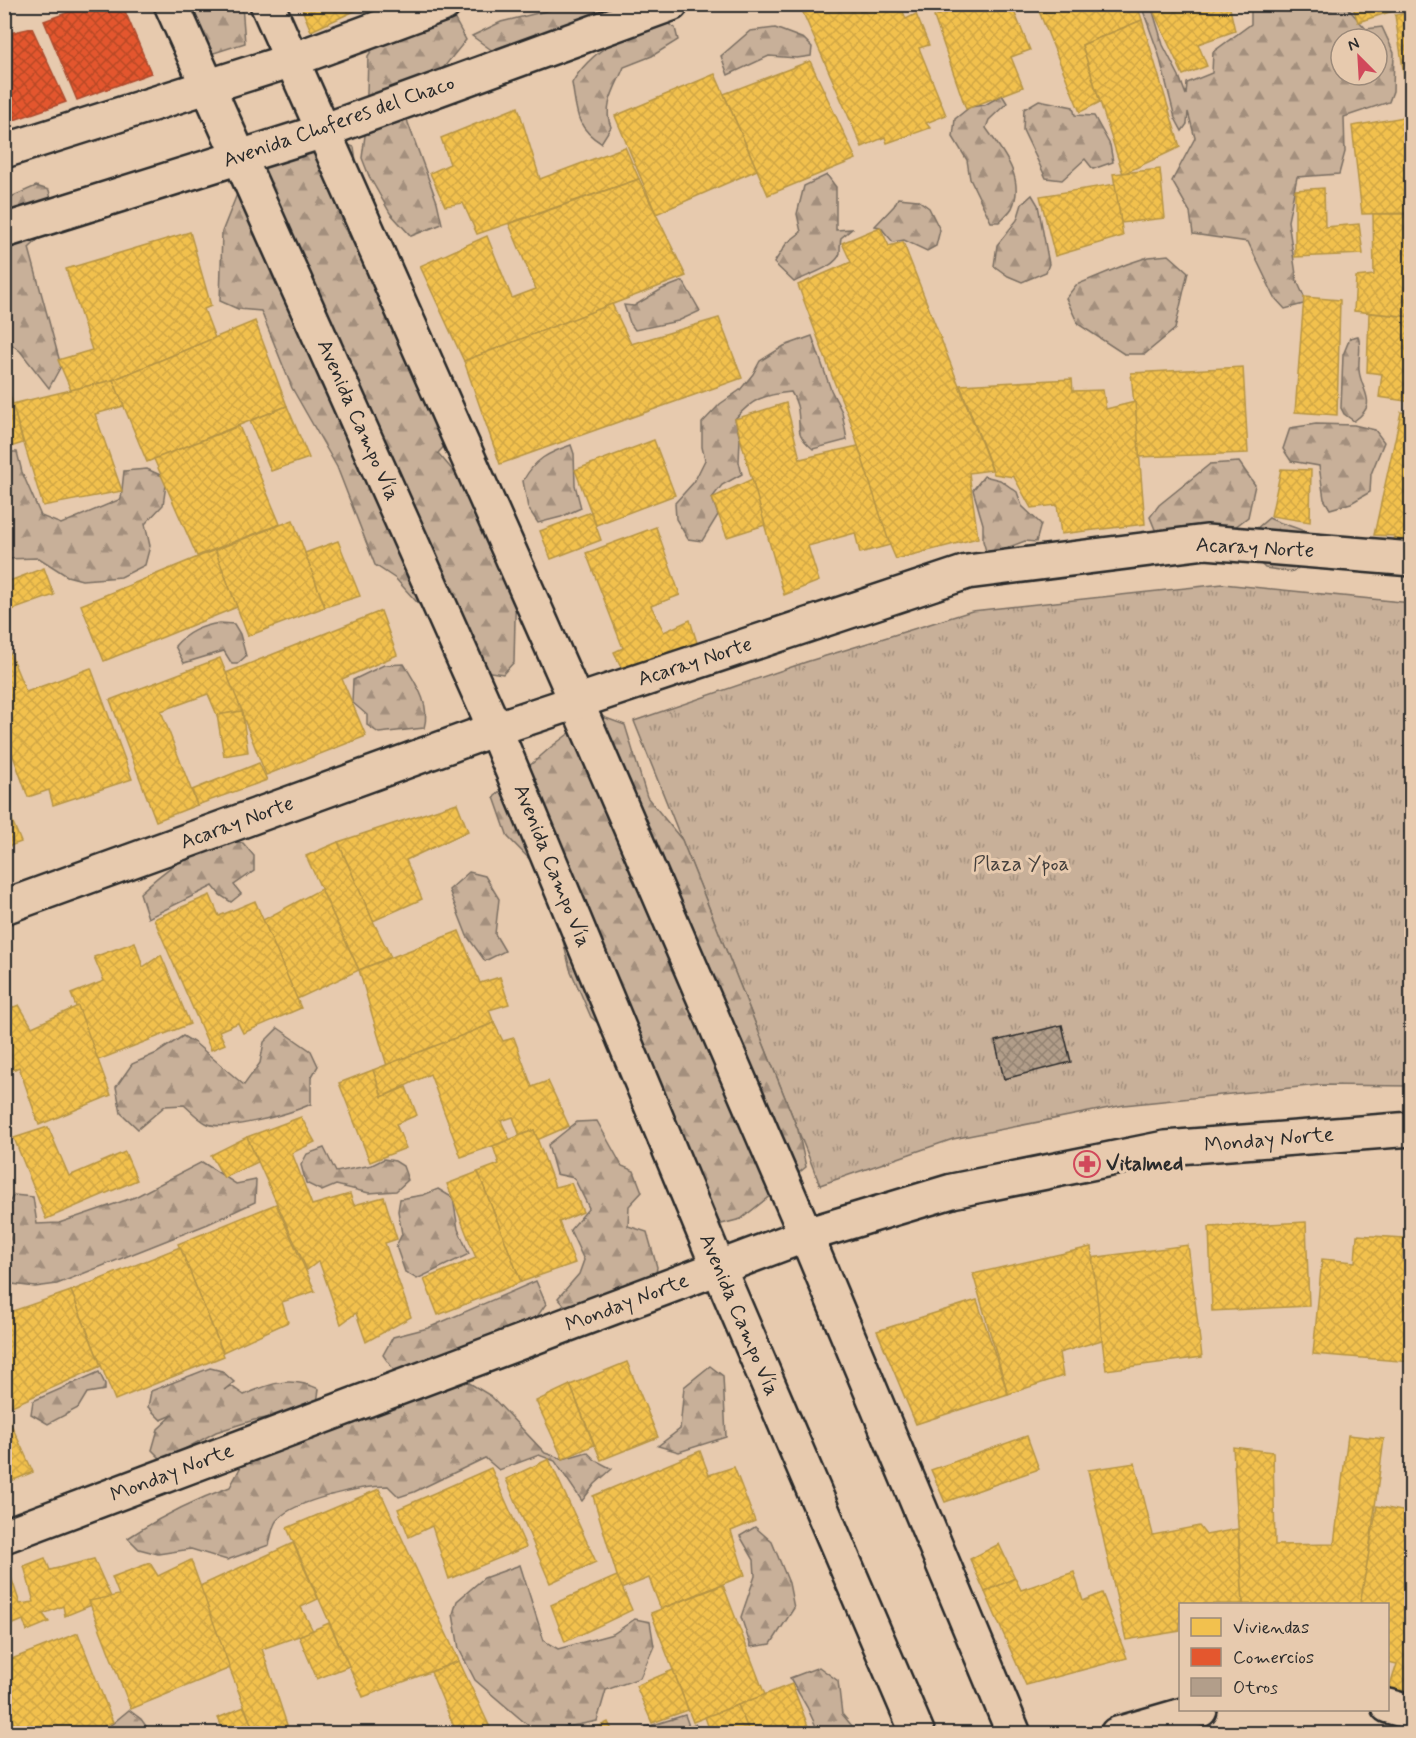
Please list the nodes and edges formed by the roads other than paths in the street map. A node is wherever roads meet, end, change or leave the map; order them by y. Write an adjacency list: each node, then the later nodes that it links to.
1 (171, 4): 6 (street, Avenida Campo Vía)
2 (267, 4): 5 (street)
3 (444, 4): 5 (street)
4 (671, 4): 7 (street, Avenida Choferes del Chaco)
5 (291, 60): 6 (street); 7 (street)
6 (208, 86): 8 (street); 9 (street, Avenida Campo Vía)
7 (323, 131): 9 (street, Avenida Choferes del Chaco); 12 (street)
8 (4, 150)
9 (240, 156): 10 (street, Avenida Choferes del Chaco); 13 (street, Avenida Campo Vía)
10 (4, 231)
11 (1412, 559): 12 (street, Acaray Norte)
12 (576, 701): 13 (street, Acaray Norte); 16 (street)
13 (495, 729): 14 (street, Acaray Norte); 17 (street, Avenida Campo Vía)
14 (4, 907)
15 (1412, 1129): 16 (street, Monday Norte)
16 (806, 1235): 17 (street, Monday Norte); 23 (street)
17 (718, 1269): 18 (street, Monday Norte); 22 (street, Avenida Campo Vía)
18 (4, 1536)
19 (1389, 1706): 21 (street)
20 (1197, 1711): 24 (street)
21 (1412, 1713)
22 (918, 1734)
23 (1014, 1734)
24 (1117, 1734)

